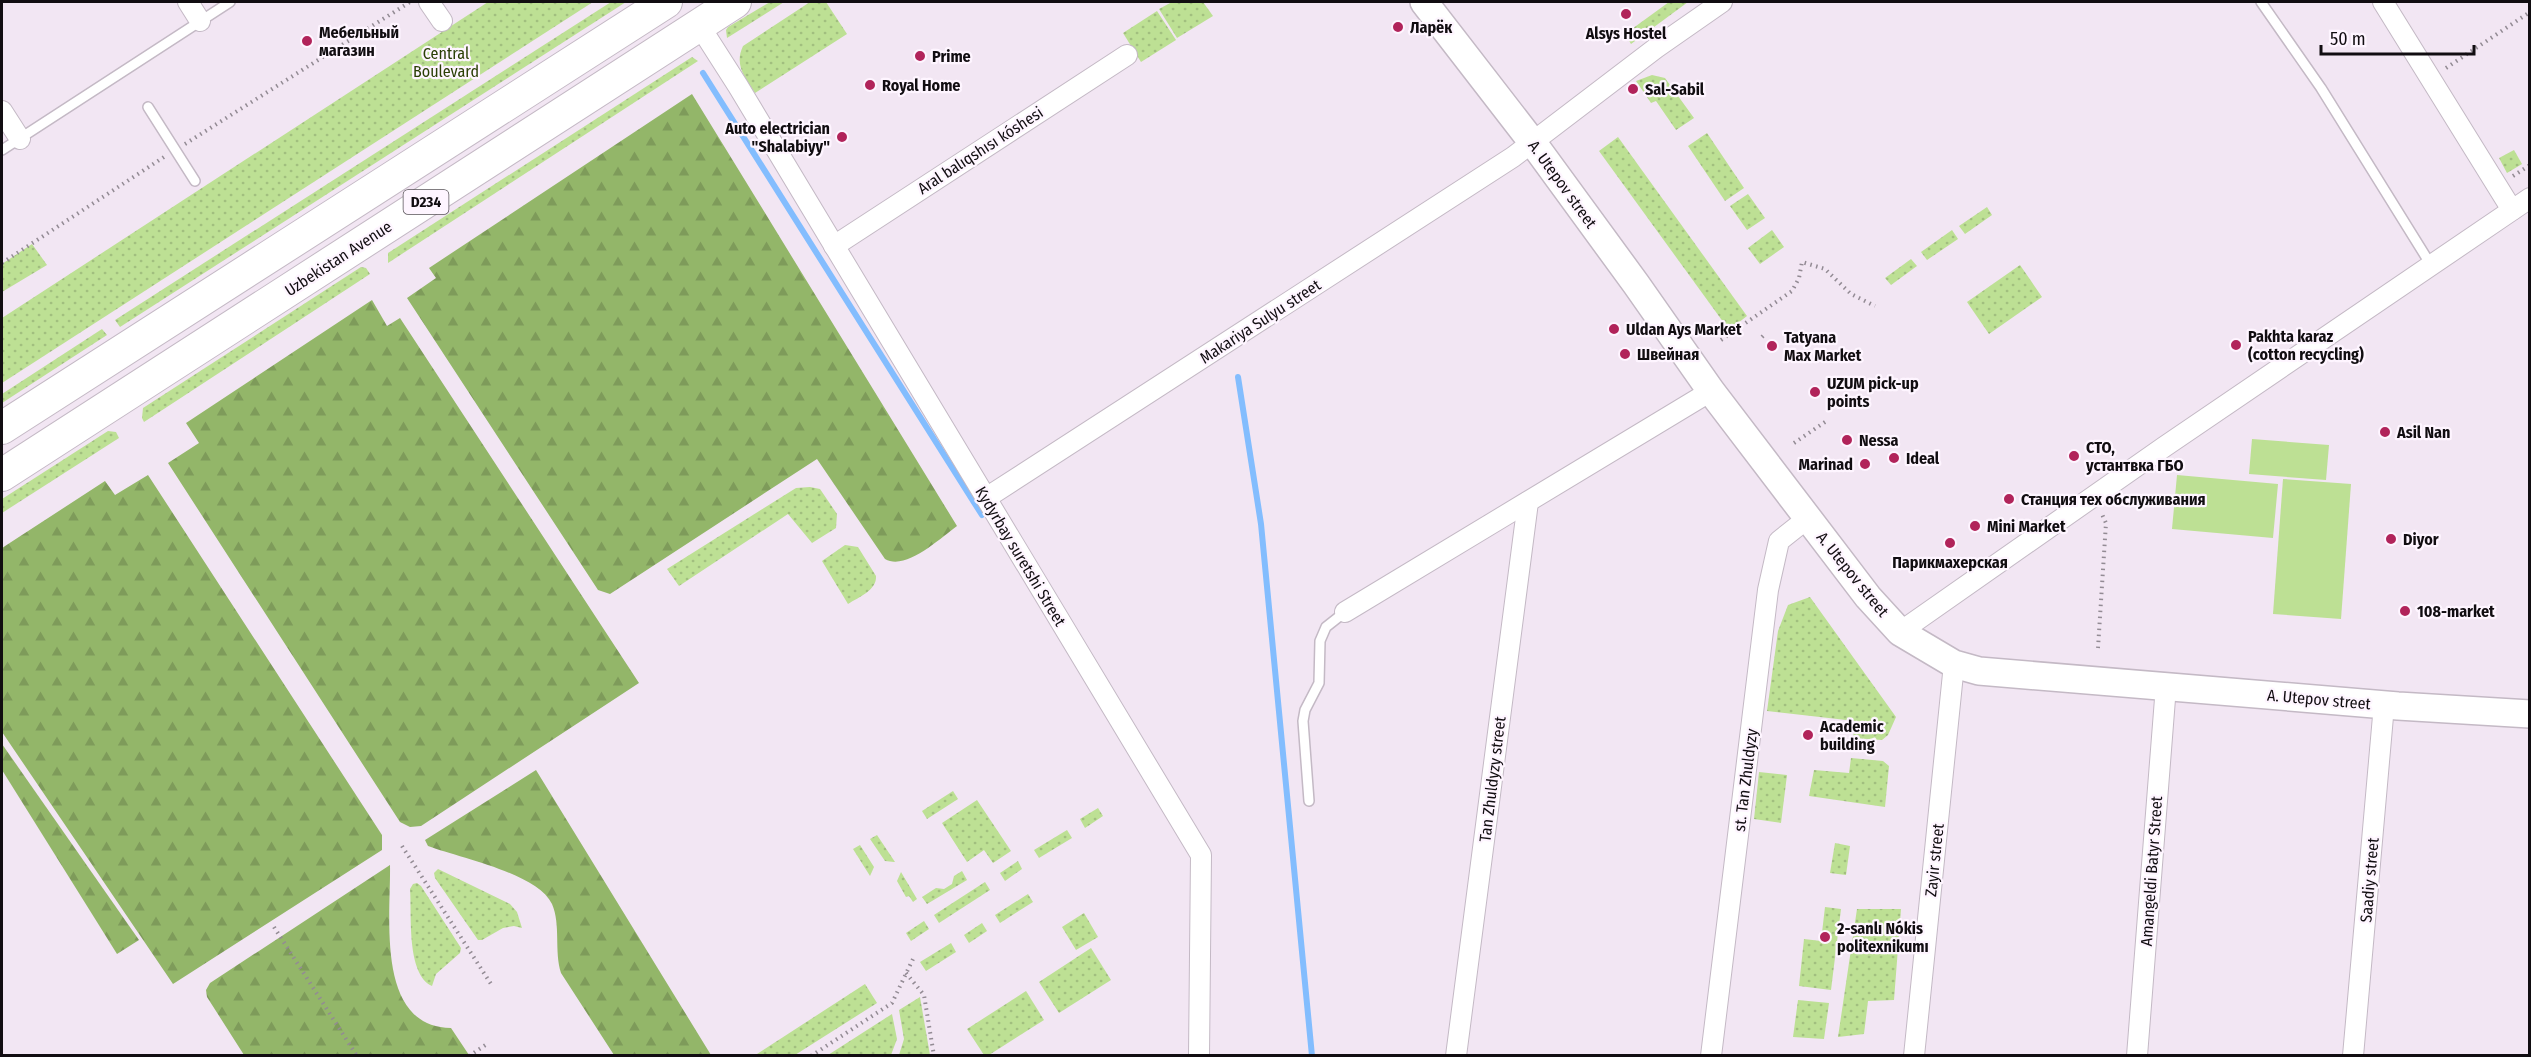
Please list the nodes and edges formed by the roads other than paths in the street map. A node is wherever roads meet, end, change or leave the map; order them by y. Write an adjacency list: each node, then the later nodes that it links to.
1 (188, 2): 10 (street)
2 (230, 2): 10 (lane)
3 (429, 2): 11 (street)
4 (666, 2): 24 (main road, Uzbekistan Avenue / D234)
5 (735, 2): 12 (main road, Uzbekistan Avenue / D234)
6 (1424, 2): 17 (main road, A. Utepov street)
7 (1722, 2): 17 (street, Makariya Sulyu street)
8 (2261, 2): 23 (lane)
9 (2383, 2): 21 (street)
10 (200, 21): 16 (lane)
11 (442, 21)
12 (699, 25): 22 (street, Kydyrbay suretshi Street); 24 (main road, Uzbekistan Avenue / D234)
13 (1127, 55): 22 (street, Aral balıqshısı kóshesi)
14 (148, 107): 19 (lane)
15 (2, 111): 16 (street)
16 (20, 139): 18 (lane)
17 (1533, 143): 25 (main road, A. Utepov street); 28 (street, Makariya Sulyu street)
18 (2, 150)
19 (195, 182)
20 (2529, 198): 21 (street)
21 (2512, 210): 23 (street)
22 (834, 246): 28 (street, Kydyrbay suretshi Street)
23 (2431, 265): 32 (street)
24 (105, 385): 26 (main road, Uzbekistan Avenue / D234); 27 (main road, Uzbekistan Avenue / D234)
25 (1711, 392): 29 (street); 30 (main road, A. Utepov street)
26 (2, 429)
27 (2, 475)
28 (986, 498): 38 (street, Kydyrbay suretshi Street)
29 (1528, 502): 31 (street); 39 (street, Tan Zhuldyzy street)
30 (1808, 518): 32 (main road, A. Utepov street); 40 (street, st. Tan Zhuldyzy)
31 (1345, 612): 37 (lane)
32 (1900, 632): 33 (main road, A. Utepov street)
33 (1954, 664): 34 (main road, A. Utepov street); 41 (street, Zayir street)
34 (2166, 686): 35 (main road, A. Utepov street); 42 (street, Amangeldi Batyr Street)
35 (2384, 705): 36 (main road, A. Utepov street); 43 (street, Saadiy street)
36 (2529, 714)
37 (1309, 801)
38 (1199, 1056)
39 (1456, 1056)
40 (1711, 1056)
41 (1914, 1056)
42 (2137, 1056)
43 (2353, 1056)

